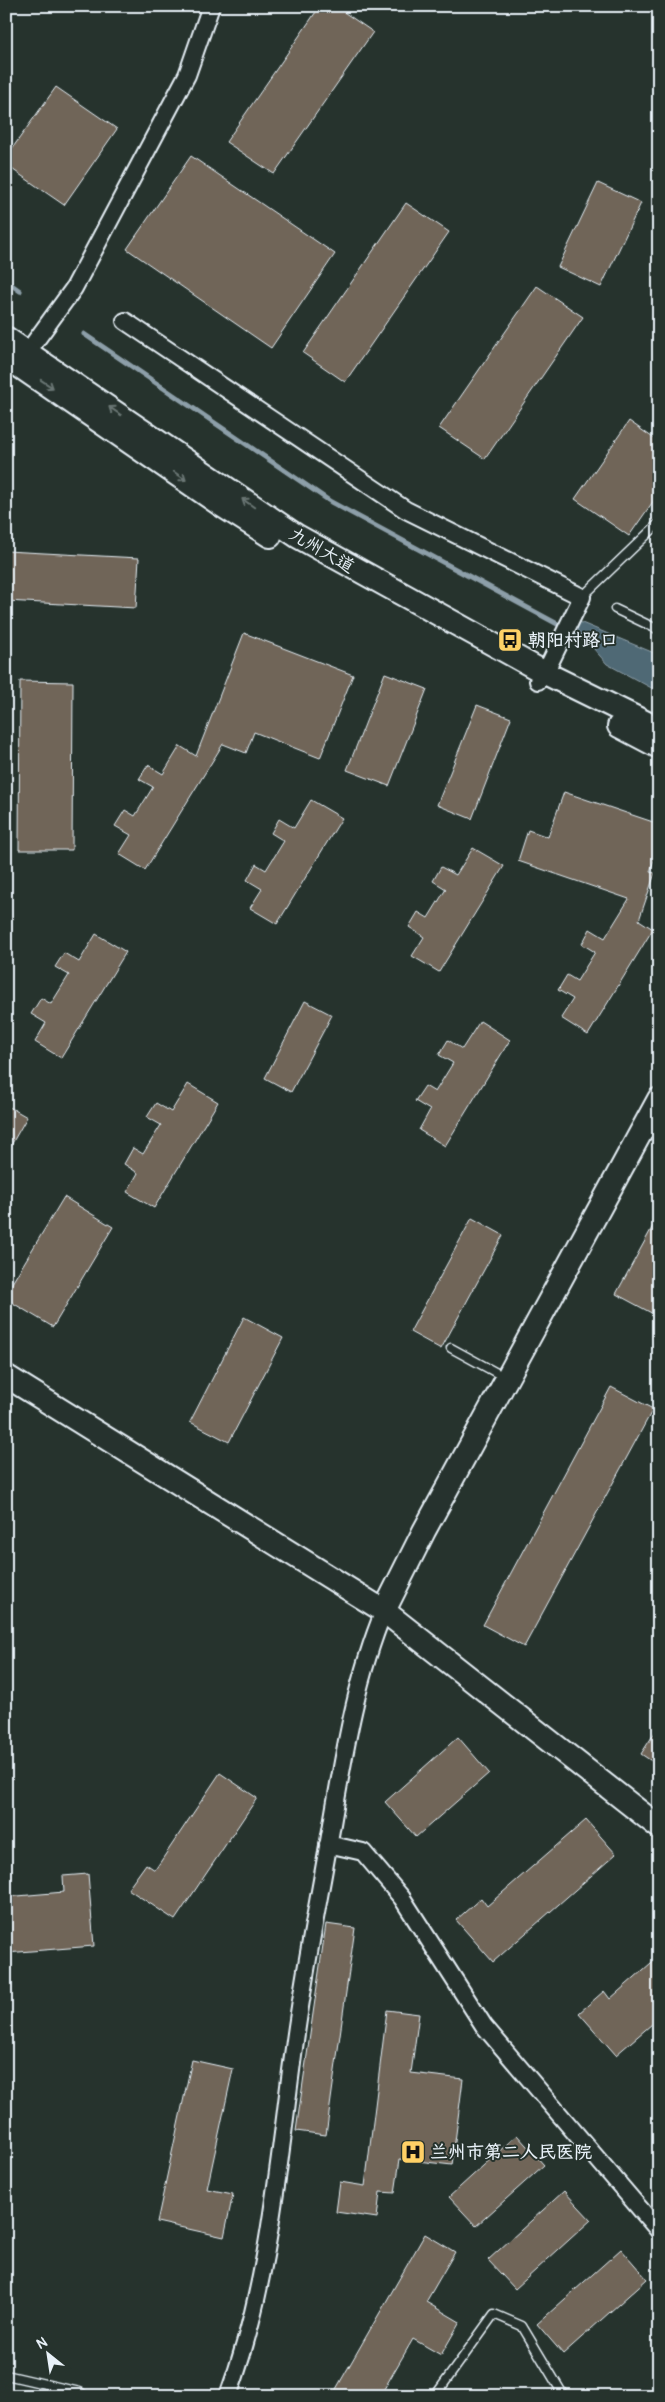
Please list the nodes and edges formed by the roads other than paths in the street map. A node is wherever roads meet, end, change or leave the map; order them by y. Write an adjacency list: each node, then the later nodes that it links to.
1 (211, 6): 4 (street)
2 (125, 321): 6 (street)
3 (6, 338): 4 (street, 九州大道)
4 (17, 358): 9 (street, 九州大道)
5 (659, 523): 6 (lane)
6 (582, 597): 9 (street)
7 (615, 609): 8 (lane)
8 (659, 630)
9 (541, 677): 10 (street, 九州大道); 11 (street)
10 (659, 729)
11 (659, 747)
12 (659, 1099): 15 (street)
13 (452, 1348): 15 (lane)
14 (6, 1376): 16 (street)
15 (508, 1379): 16 (street)
16 (384, 1611): 17 (street); 18 (street)
17 (659, 1827)
18 (328, 1844): 19 (street); 22 (street)
19 (659, 2231)
20 (6, 2375): 21 (lane)
21 (85, 2396)
22 (228, 2396)
23 (435, 2396): 24 (lane)
24 (558, 2396)

